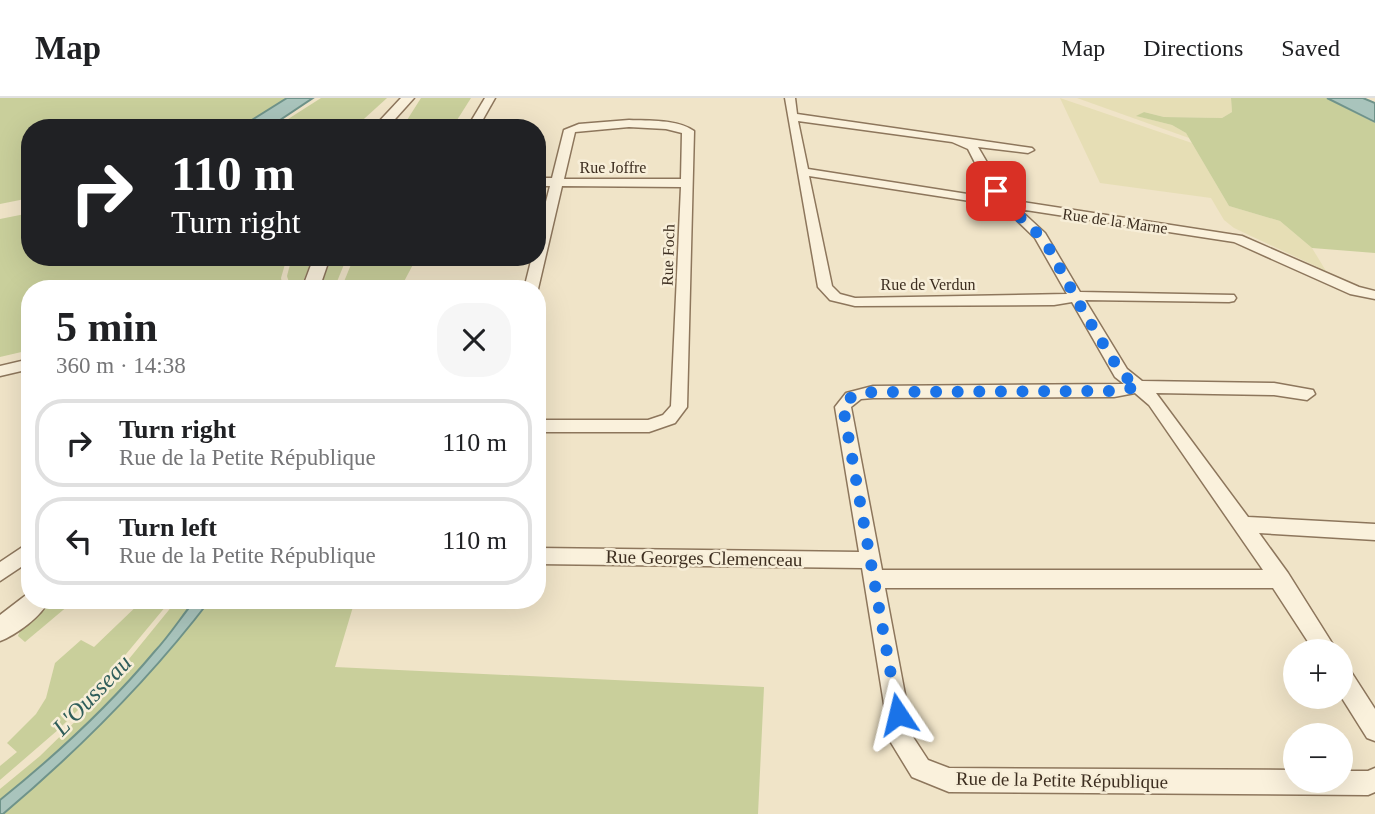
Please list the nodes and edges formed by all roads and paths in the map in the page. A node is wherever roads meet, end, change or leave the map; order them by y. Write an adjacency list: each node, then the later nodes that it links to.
1 (408, 98): 5 (street)
2 (489, 98): 6 (street)
3 (790, 98): 4 (street, Rue de Verdun)
4 (794, 117): 7 (street); 9 (street, Rue de Verdun)
5 (388, 119)
6 (477, 119)
7 (963, 141): 8 (street); 13 (street)
8 (1028, 150)
9 (804, 172): 13 (street, Rue de la Marne); 16 (street, Rue de Verdun)
10 (546, 182): 11 (street, Rue Joffre)
11 (556, 182): 12 (street, Rue Joffre); 12 (street, Rue Foch); 14 (street)
12 (688, 183): 22 (street, Rue Foch)
13 (1006, 203): 15 (street, Rue de la Marne); 16 (street)
14 (546, 225)
15 (1375, 295)
16 (1076, 297): 17 (street, Rue de Verdun); 20 (street)
17 (1229, 298)
18 (21, 366): 19 (street)
19 (0, 371)
20 (1138, 387): 21 (street); 23 (street); 27 (street, Rue de la Petite République)
21 (1307, 394)
22 (546, 426)
23 (1244, 524): 24 (street); 29 (street)
24 (1375, 532)
25 (546, 556): 27 (street, Rue Georges Clemenceau)
26 (21, 557): 28 (street)
27 (872, 569): 29 (street); 35 (street, Rue de la Petite République)
28 (0, 573)
29 (1281, 579): 32 (street)
30 (26, 609): 31 (street)
31 (0, 630)
32 (1318, 639)
33 (1353, 695): 34 (street)
34 (1375, 730)
35 (1375, 780)

